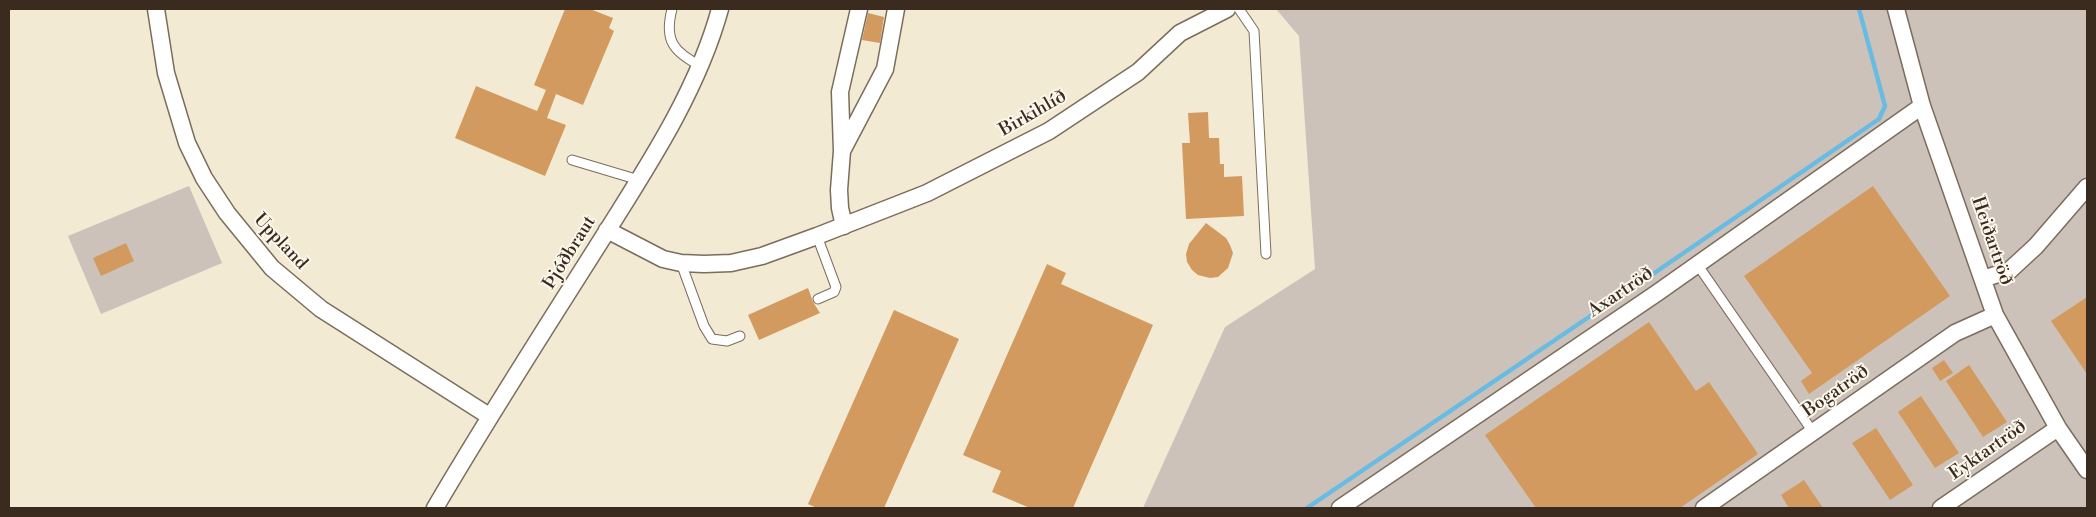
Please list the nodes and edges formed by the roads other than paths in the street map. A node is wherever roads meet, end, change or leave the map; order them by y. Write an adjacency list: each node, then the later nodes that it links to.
1 (156, 9): 25 (street, Uppland)
2 (672, 9): 9 (lane)
3 (720, 9): 9 (street, Þjóðbraut)
4 (859, 9): 11 (street)
5 (896, 9): 11 (street)
6 (1227, 9): 15 (street, Birkihlíð)
7 (1239, 9): 18 (lane)
8 (1896, 9): 10 (street, Heiðartröð)
9 (700, 66): 13 (street, Þjóðbraut)
10 (1922, 106): 20 (street, Axartröð); 21 (street, Heiðartröð)
11 (842, 151): 15 (street)
12 (572, 160): 13 (lane)
13 (639, 180): 16 (street, Þjóðbraut)
14 (2087, 188): 21 (street)
15 (844, 226): 17 (street, Birkihlíð)
16 (608, 230): 19 (street, Birkihlíð); 25 (street, Þjóðbraut)
17 (817, 236): 19 (street, Birkihlíð); 22 (lane)
18 (1266, 254)
19 (681, 263): 24 (lane)
20 (1697, 264): 27 (lane); 30 (street, Axartröð)
21 (1983, 279): 23 (street, Heiðartröð)
22 (818, 299)
23 (1995, 315): 26 (street, Heiðartröð); 27 (street, Bogatröð)
24 (740, 336)
25 (489, 416): 29 (street, Þjóðbraut)
26 (2058, 428): 28 (street, Heiðartröð); 32 (street, Eyktartröð)
27 (1813, 432): 31 (street, Bogatröð)
28 (2087, 470)
29 (435, 508)
30 (1340, 508)
31 (1704, 508)
32 (1941, 508)

